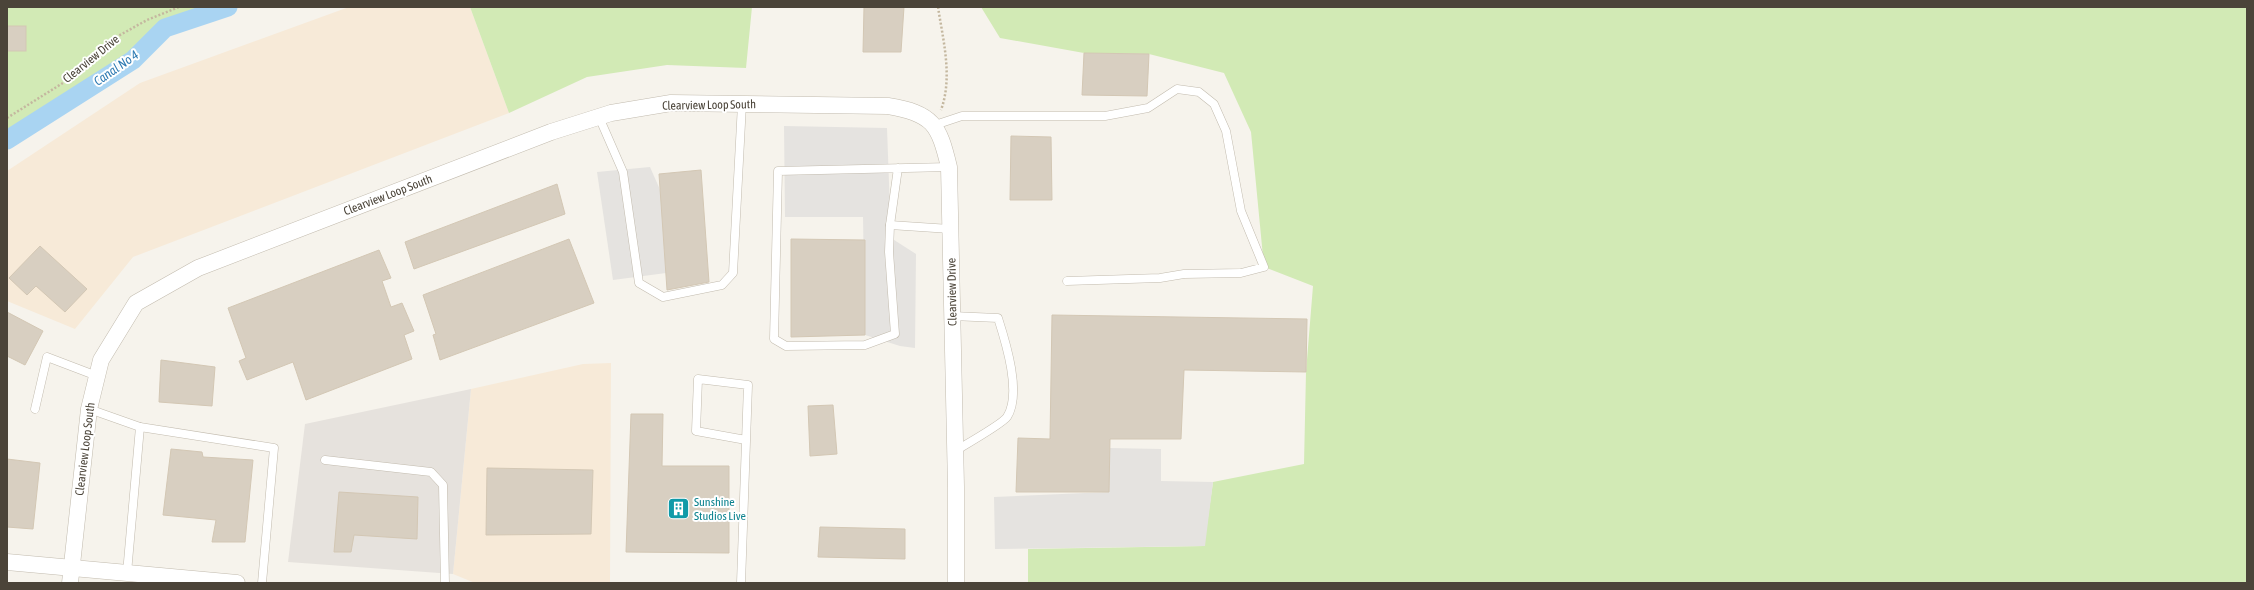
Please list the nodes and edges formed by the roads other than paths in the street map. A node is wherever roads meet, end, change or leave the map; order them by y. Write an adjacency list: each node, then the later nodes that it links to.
1 (742, 104): 2 (street, Clearview Loop South); 2 (lane); 3 (street, Clearview Loop South)
2 (599, 117): 10 (street, Clearview Loop South)
3 (935, 125): 4 (street, Clearview Drive); 8 (lane)
4 (949, 167): 5 (lane); 7 (street, Clearview Drive)
5 (898, 168): 6 (lane); 6 (lane)
6 (890, 225): 7 (lane)
7 (950, 229): 9 (street, Clearview Drive)
8 (1067, 281)
9 (952, 316): 15 (street, Clearview Drive); 15 (lane)
10 (97, 376): 11 (lane); 12 (street, Clearview Loop South)
11 (34, 409)
12 (89, 409): 13 (lane); 19 (street, Clearview Loop South)
13 (140, 427): 18 (lane); 21 (lane)
14 (746, 440): 14 (lane); 23 (lane)
15 (956, 451): 24 (street, Clearview Drive)
16 (325, 460): 22 (lane)
17 (7, 562): 19 (street)
18 (127, 573): 19 (street); 20 (street)
19 (71, 575)
20 (237, 583)
21 (262, 583)
22 (445, 583)
23 (741, 583)
24 (956, 583)

